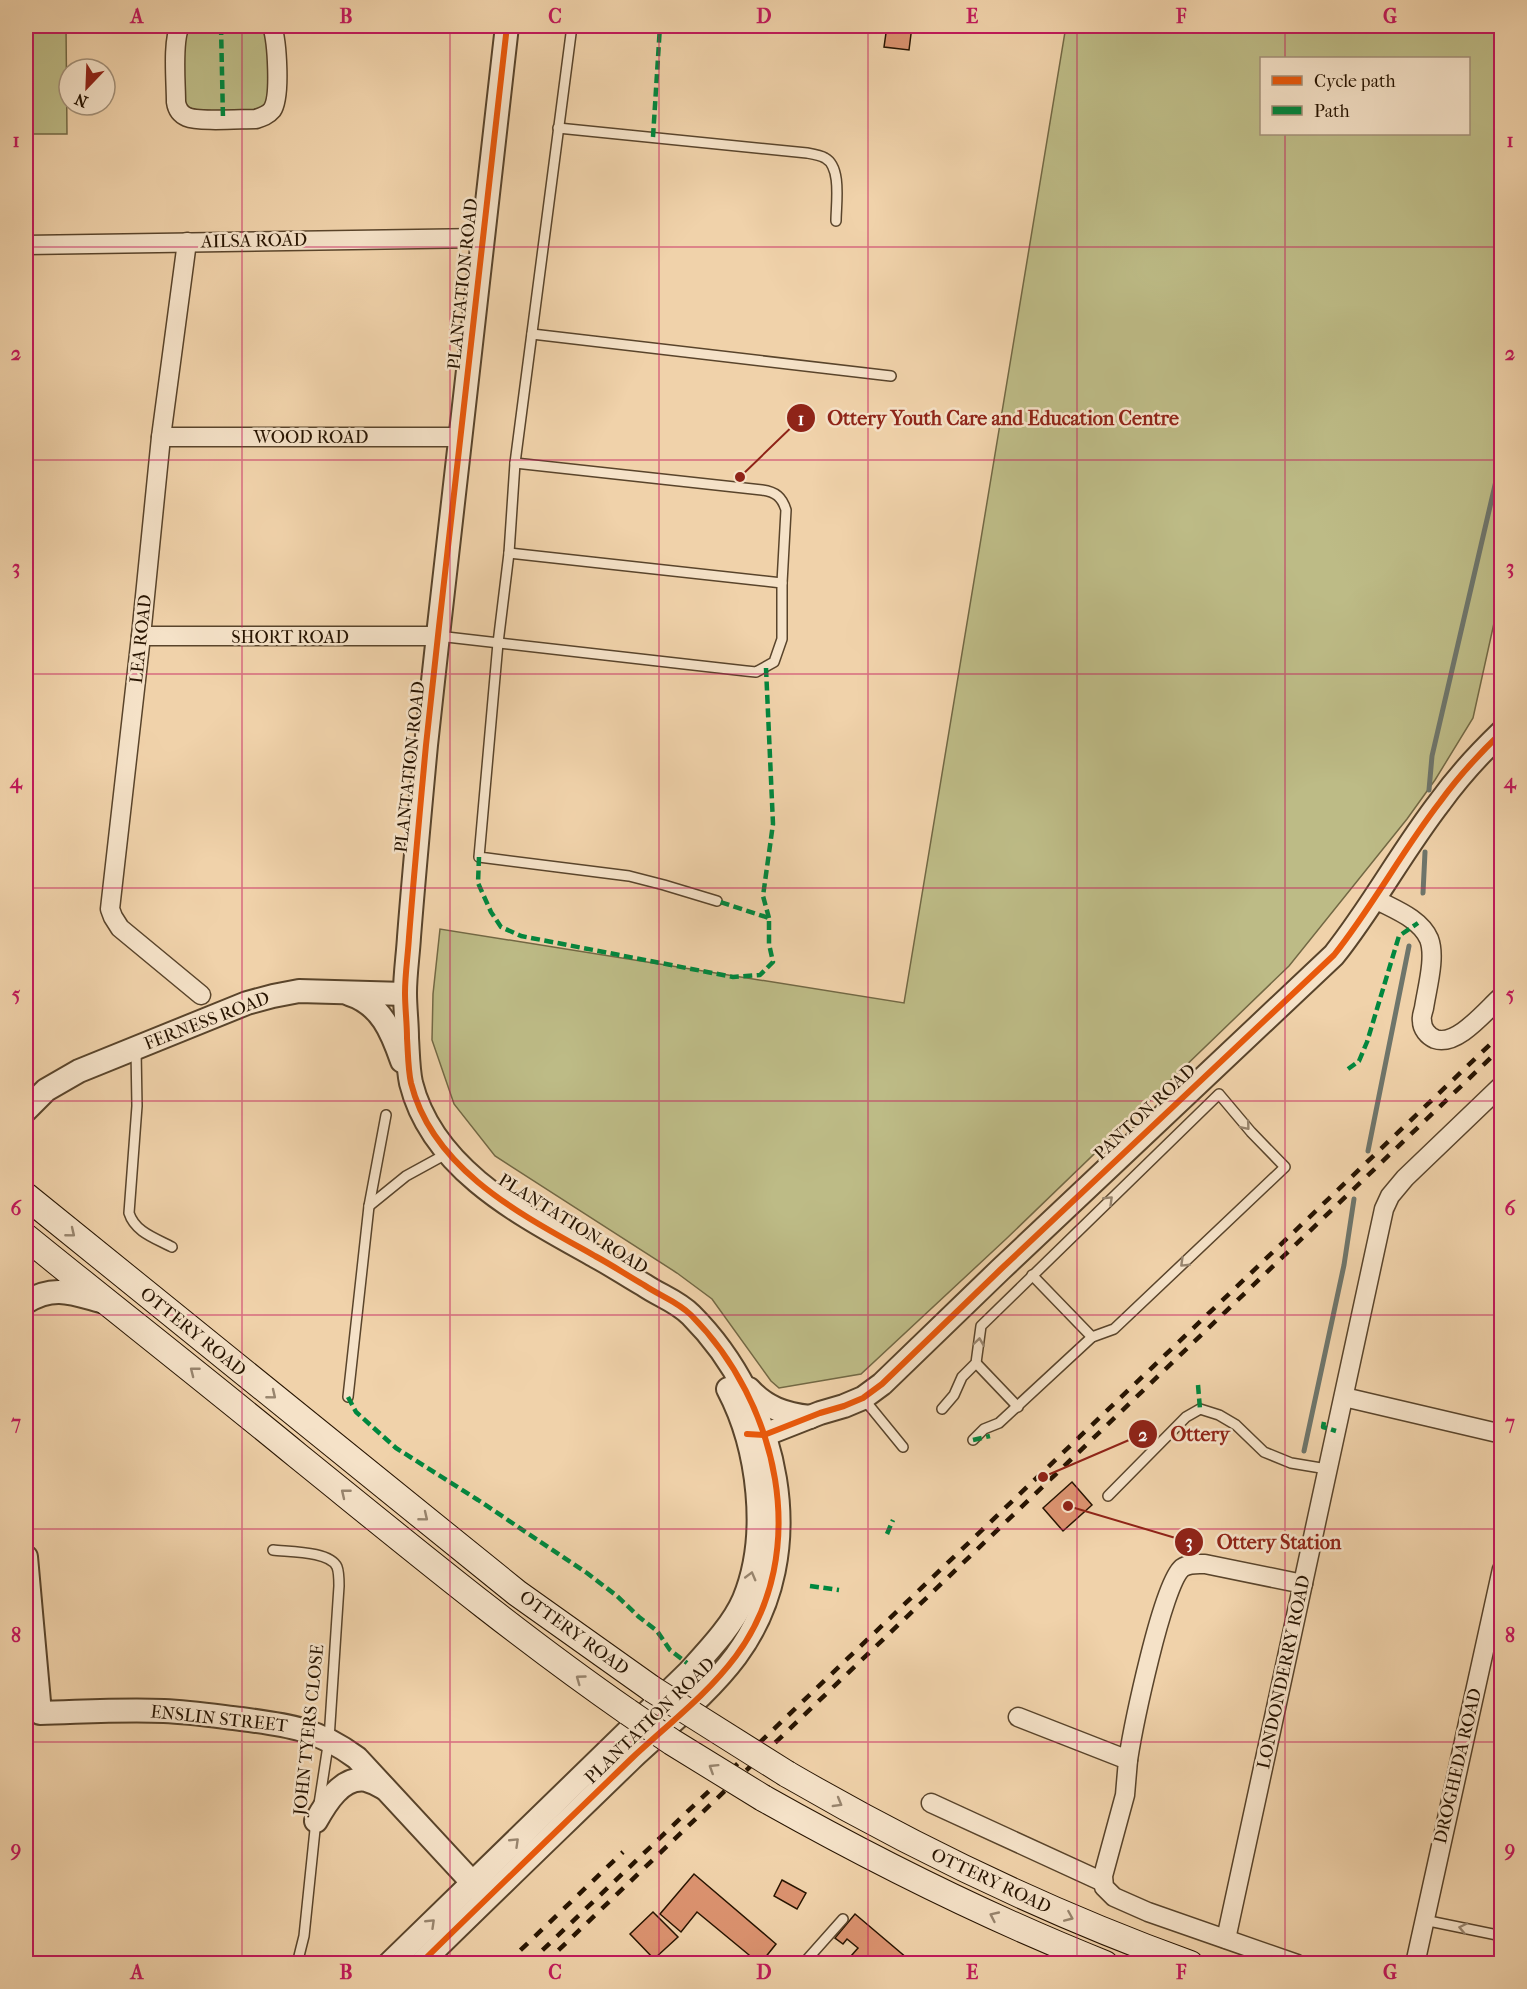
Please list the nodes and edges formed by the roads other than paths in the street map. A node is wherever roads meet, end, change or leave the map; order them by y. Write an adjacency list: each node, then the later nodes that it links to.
1 (180, 26): 2 (street)
2 (273, 26)
3 (507, 26): 7 (street, PLANTATION ROAD)
4 (572, 26): 5 (lane)
5 (558, 128): 6 (lane); 10 (lane)
6 (836, 221)
7 (483, 238): 8 (street, AILSA ROAD); 13 (street, PLANTATION ROAD)
8 (187, 242): 9 (street, AILSA ROAD); 12 (street, LEA ROAD)
9 (26, 245)
10 (532, 334): 11 (lane); 14 (lane)
11 (891, 376)
12 (161, 437): 13 (street, WOOD ROAD); 17 (street, LEA ROAD)
13 (461, 437): 18 (street, PLANTATION ROAD)
14 (516, 463): 15 (lane); 16 (lane)
15 (509, 553): 16 (lane); 19 (lane)
16 (782, 583): 19 (lane)
17 (141, 636): 18 (street, SHORT ROAD); 25 (street, LEA ROAD)
18 (438, 636): 19 (lane); 24 (street, PLANTATION ROAD)
19 (498, 643): 22 (lane)
20 (1502, 732): 21 (street, PANTON ROAD)
21 (1374, 899): 26 (street); 46 (street, PANTON ROAD)
22 (717, 901)
23 (342, 992): 24 (street, FERNESS ROAD); 27 (street, FERNESS ROAD); 28 (street)
24 (405, 994): 28 (street, PLANTATION ROAD)
25 (201, 995)
26 (1502, 996)
27 (136, 1048): 30 (street, FERNESS ROAD); 36 (lane)
28 (410, 1078): 32 (street, PLANTATION ROAD)
29 (1502, 1085): 45 (street, LONDONDERRY ROAD)
30 (26, 1110)
31 (386, 1115): 34 (lane)
32 (448, 1153): 34 (lane); 38 (street, PLANTATION ROAD)
33 (26, 1196): 78 (main road, OTTERY ROAD, one-way to 78, bridge)
34 (369, 1206): 44 (lane)
35 (26, 1237): 40 (main road, OTTERY ROAD)
36 (172, 1247)
37 (1032, 1275): 41 (lane); 41 (lane, one-way to 41); 42 (lane, one-way to 37)
38 (648, 1288): 43 (street, PLANTATION ROAD); 50 (street, PLANTATION ROAD)
39 (26, 1302): 40 (street)
40 (107, 1303): 77 (main road, OTTERY ROAD, one-way to 40, bridge)
41 (1092, 1337): 47 (lane)
42 (976, 1363): 47 (lane); 48 (lane)
43 (740, 1379): 49 (street); 50 (street, PLANTATION ROAD)
44 (348, 1397)
45 (1344, 1397): 51 (street); 54 (street, LONDONDERRY ROAD)
46 (863, 1398): 49 (street, PANTON ROAD); 53 (lane)
47 (1018, 1407): 52 (lane)
48 (942, 1409)
49 (810, 1417): 50 (street, PANTON ROAD)
50 (755, 1434): 68 (street, PLANTATION ROAD)
51 (1502, 1434)
52 (973, 1440)
53 (903, 1446)
54 (1327, 1469): 55 (lane); 59 (street, LONDONDERRY ROAD)
55 (1108, 1496)
56 (273, 1550): 62 (lane, JOHN TYERS CLOSE)
57 (26, 1557): 60 (street)
58 (1502, 1569): 70 (street, DROGHEDA ROAD)
59 (1303, 1584): 63 (street); 72 (street, LONDONDERRY ROAD)
60 (33, 1713): 62 (street, ENSLIN STREET)
61 (1018, 1717): 63 (street)
62 (329, 1739): 64 (street, ENSLIN STREET); 66 (lane, JOHN TYERS CLOSE)
63 (1128, 1760): 67 (street)
64 (386, 1789): 66 (street); 68 (street, ENSLIN STREET)
65 (932, 1803): 67 (street)
66 (316, 1821): 73 (lane, JOHN TYERS CLOSE)
67 (1103, 1882): 72 (street)
68 (480, 1891): 74 (street, PLANTATION ROAD, one-way to 68); 75 (street, PLANTATION ROAD)
69 (843, 1919): 76 (lane)
70 (1424, 1920): 71 (lane, one-way to 70); 80 (street, DROGHEDA ROAD)
71 (1502, 1936)
72 (1226, 1939): 79 (street)
73 (297, 1964)
74 (389, 1964)
75 (420, 1964)
76 (803, 1964)
77 (1105, 1964)
78 (1190, 1964)
79 (1297, 1964)
80 (1415, 1964)

